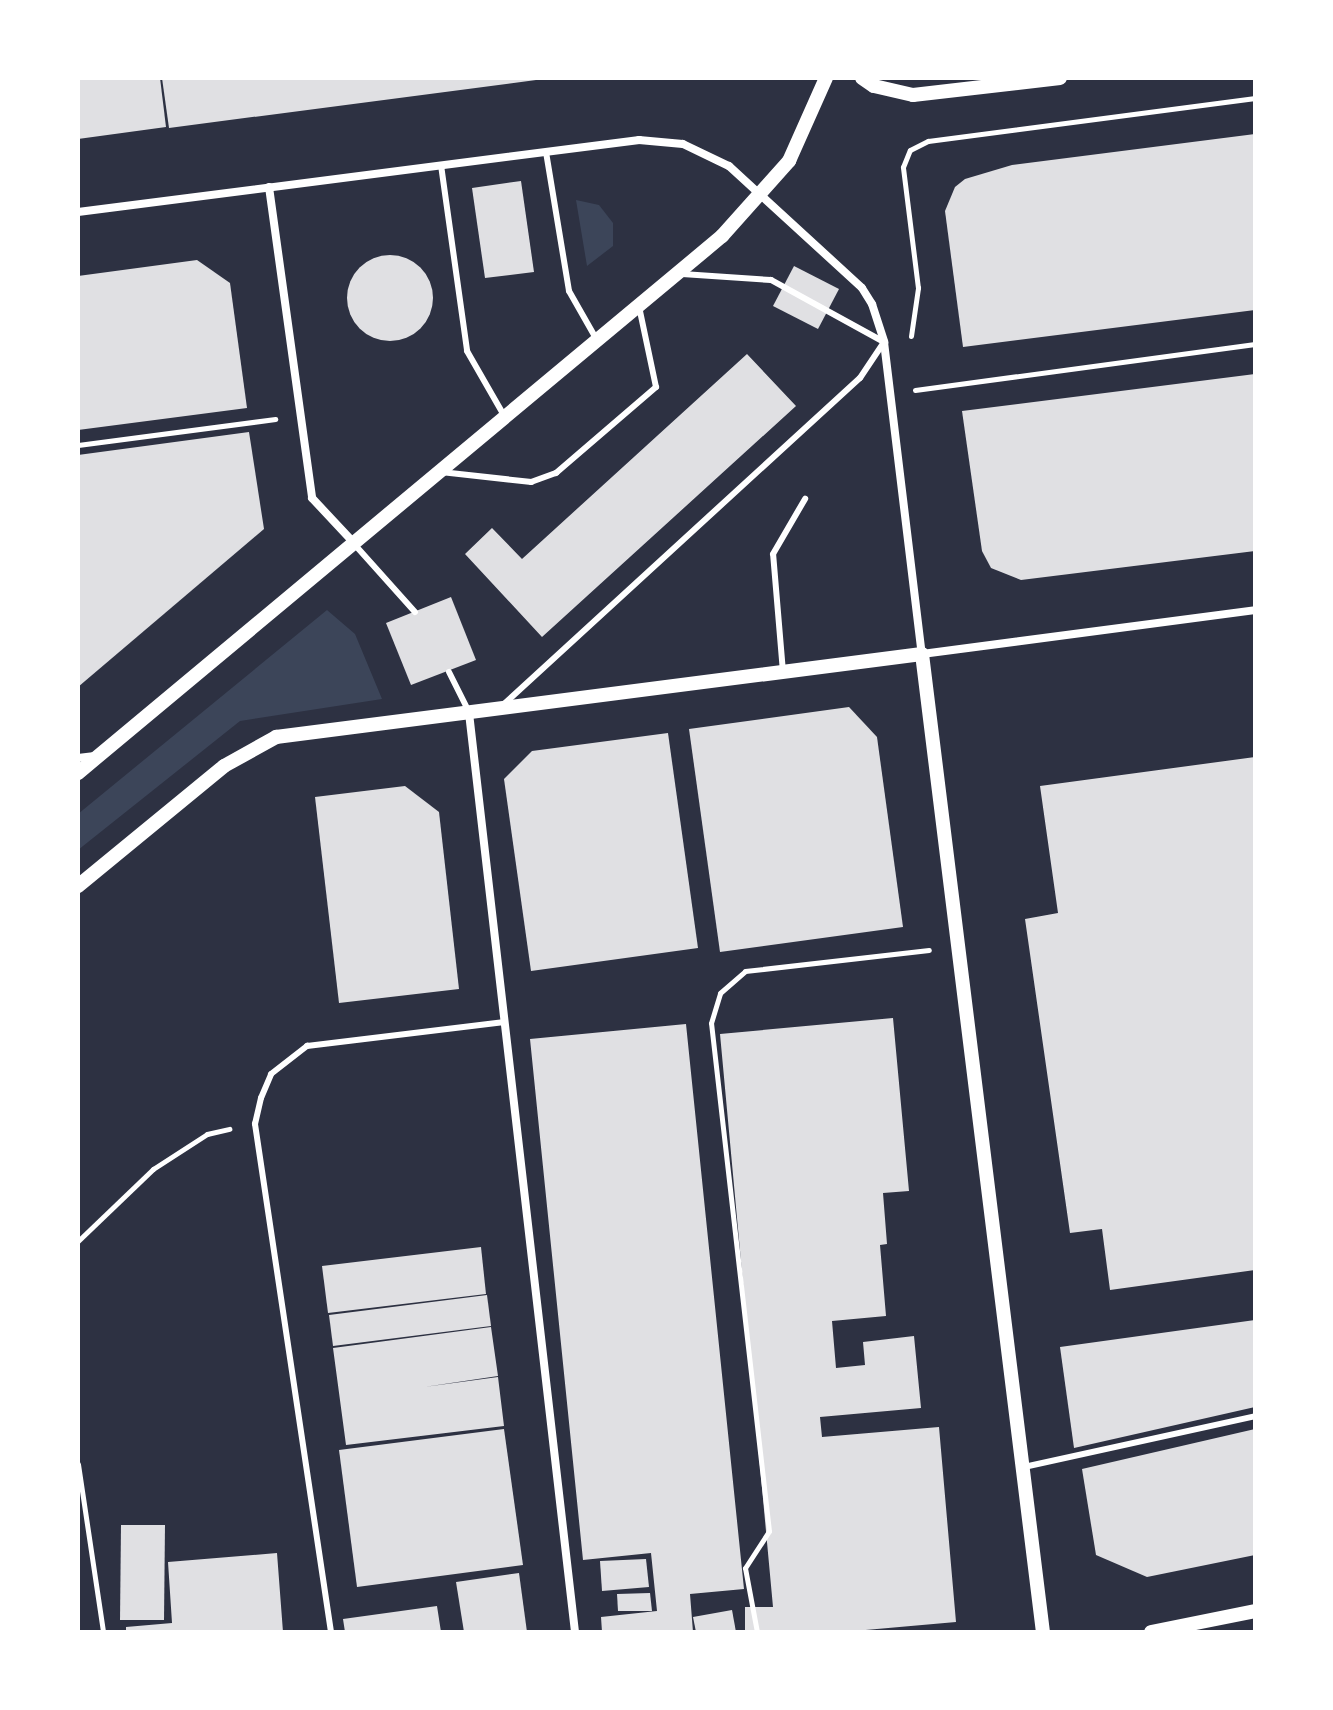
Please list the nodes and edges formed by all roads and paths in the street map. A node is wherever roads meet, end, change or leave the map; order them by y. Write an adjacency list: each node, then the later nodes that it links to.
1 (826, 78): 8 (street)
2 (1060, 78): 3 (street)
3 (868, 82)
4 (1255, 98): 12 (path)
5 (546, 152): 6 (street); 8 (street); 13 (lane)
6 (441, 165): 7 (street); 18 (lane)
7 (269, 187): 9 (street); 17 (street)
8 (761, 195): 10 (street); 14 (street)
9 (78, 212)
10 (676, 274): 11 (street); 14 (lane)
11 (639, 306): 13 (street); 20 (lane)
12 (910, 339)
13 (597, 340): 18 (street)
14 (884, 342): 16 (street); 28 (lane)
15 (1255, 344): 16 (path)
16 (890, 393): 25 (street)
17 (301, 416): 19 (path); 22 (street)
18 (505, 417): 20 (street)
19 (78, 445)
20 (440, 472): 22 (street)
21 (805, 499): 27 (lane)
22 (355, 545): 24 (lane); 30 (street)
23 (1255, 610): 25 (street)
24 (415, 612)
25 (922, 654): 27 (street); 34 (street)
26 (449, 672): 29 (lane)
27 (783, 672): 28 (street)
28 (499, 709): 29 (street)
29 (469, 713): 33 (street); 35 (street)
30 (99, 756): 31 (street); 32 (street)
31 (78, 758)
32 (78, 773)
33 (78, 886)
34 (958, 947): 40 (street); 45 (path)
35 (505, 1022): 36 (lane); 44 (street)
36 (255, 1124): 37 (path); 43 (lane)
37 (78, 1241)
38 (1255, 1416): 40 (lane)
39 (78, 1464): 42 (path)
40 (1022, 1467): 46 (street)
41 (1255, 1611): 47 (street)
42 (103, 1632)
43 (331, 1632)
44 (575, 1632)
45 (757, 1632)
46 (1043, 1632)
47 (1151, 1632)

